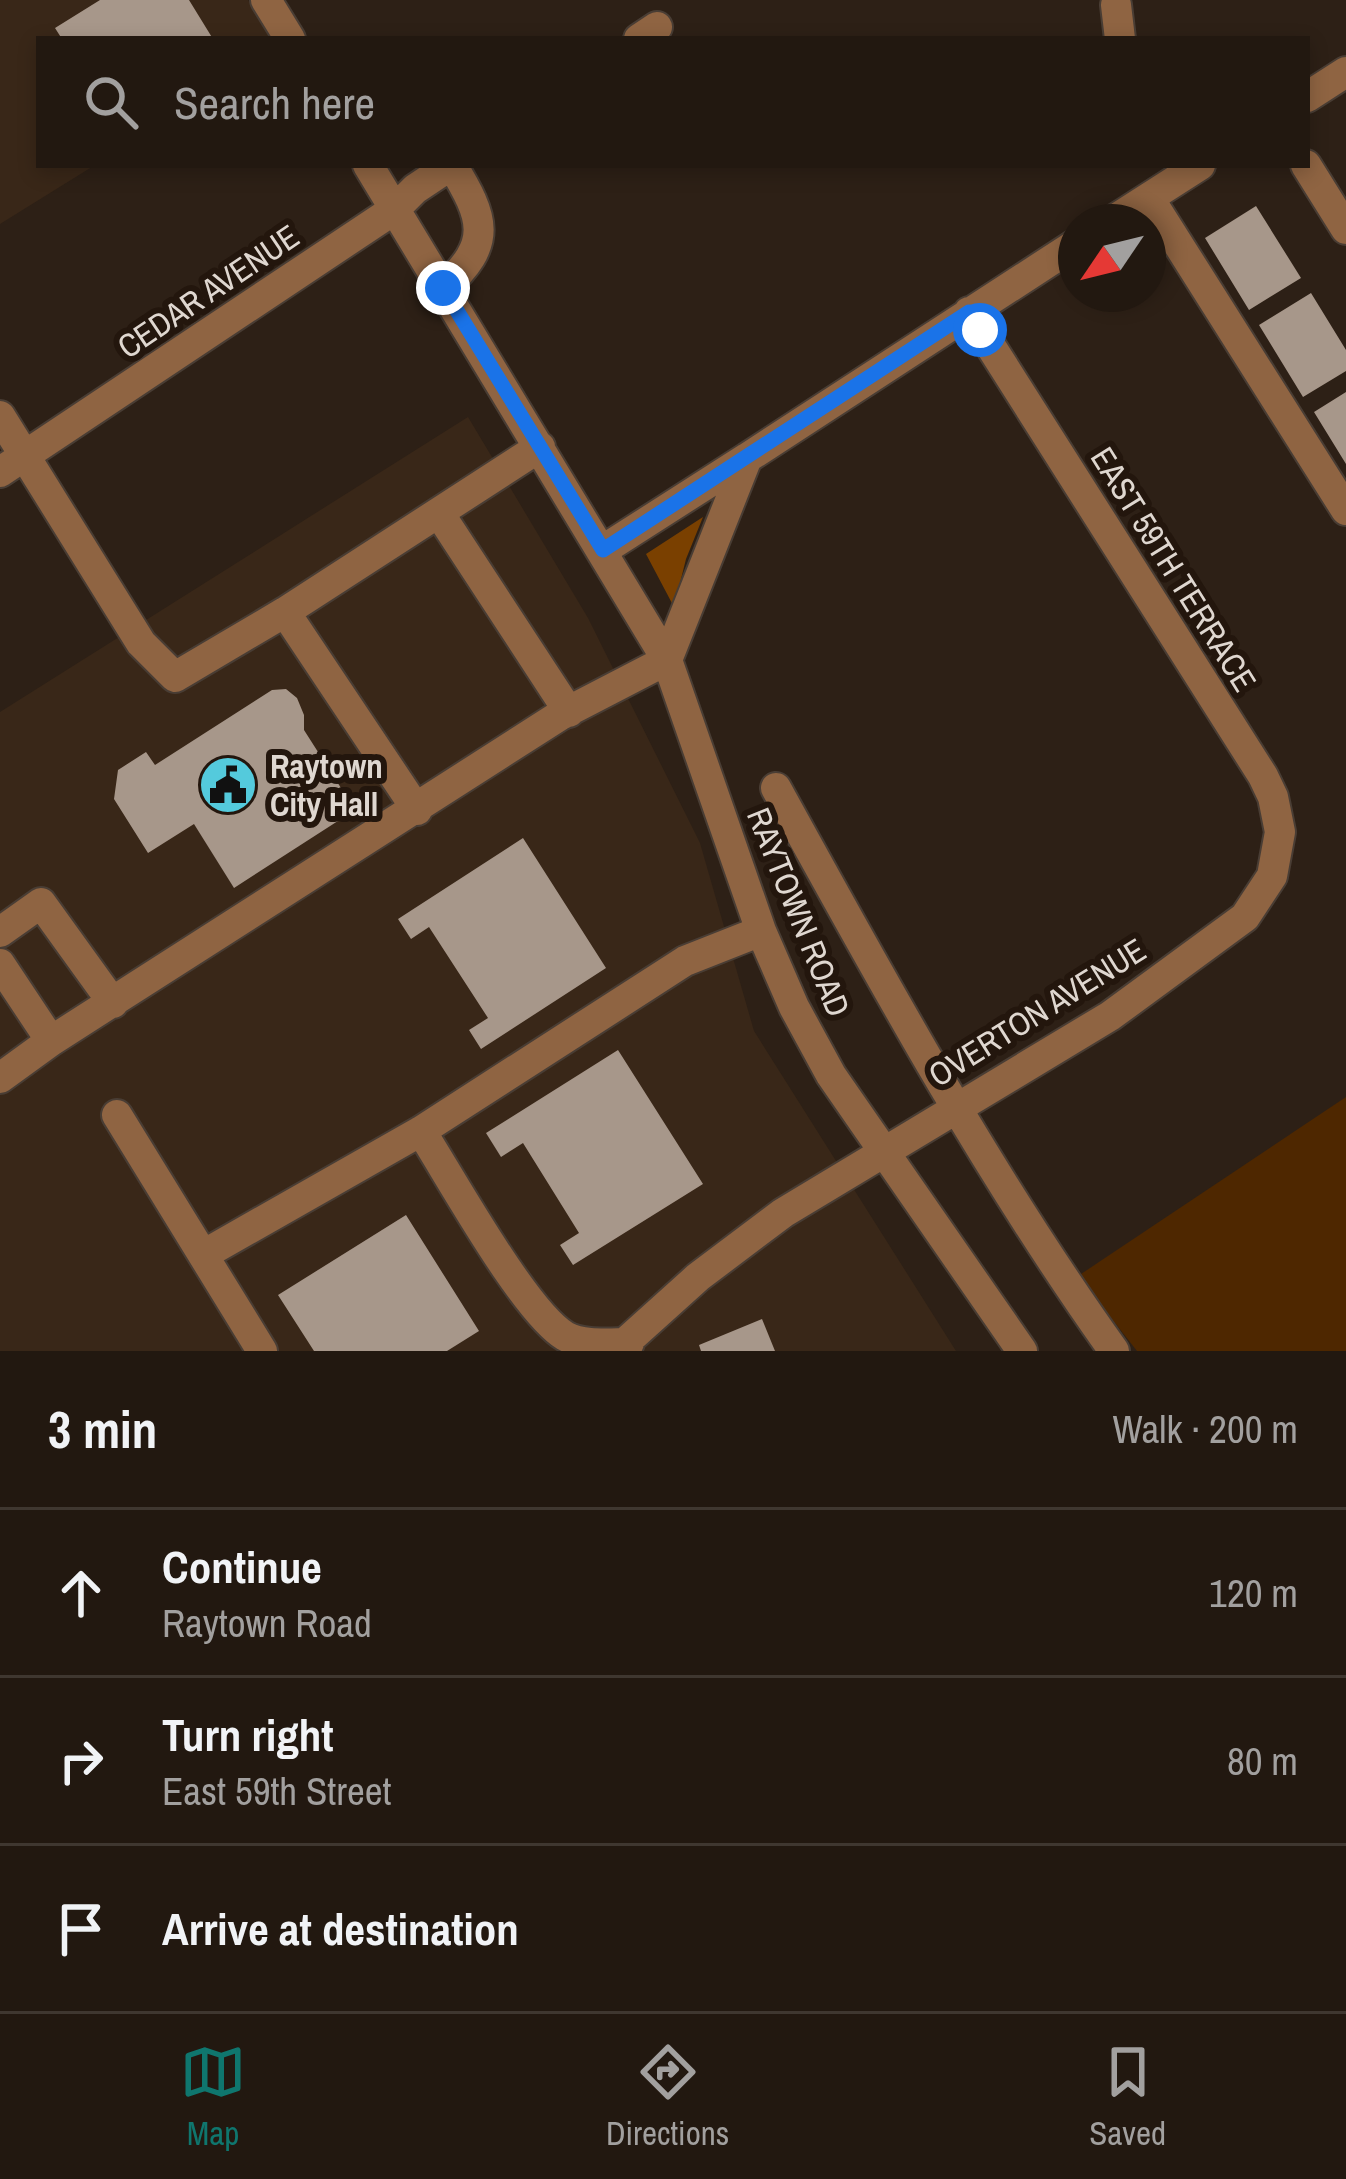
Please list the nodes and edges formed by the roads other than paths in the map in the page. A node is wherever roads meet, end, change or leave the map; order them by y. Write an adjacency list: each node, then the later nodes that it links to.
1 (266, 0): 3 (street)
2 (1116, 5): 4 (street)
3 (288, 36)
4 (1120, 36)
5 (1346, 72): 6 (street)
6 (1310, 95)
7 (370, 168): 14 (street, RAYTOWN ROAD)
8 (447, 168): 14 (street, CEDAR AVENUE)
9 (454, 168): 17 (street)
10 (1188, 168): 12 (street)
11 (1308, 168): 15 (street)
12 (1149, 198): 13 (street); 23 (street)
13 (1140, 204)
14 (395, 209): 17 (street, RAYTOWN ROAD); 22 (street, CEDAR AVENUE)
15 (1346, 229)
16 (1058, 255): 18 (street)
17 (443, 288): 20 (street, RAYTOWN ROAD)
18 (969, 312): 21 (street); 31 (street, EAST 59TH TERRACE)
19 (0, 416): 22 (street)
20 (541, 447): 24 (street); 25 (street, RAYTOWN ROAD)
21 (747, 458): 25 (street); 27 (street)
22 (13, 464): 26 (street)
23 (1346, 510)
24 (439, 512): 26 (street); 28 (street)
25 (603, 550): 27 (street, RAYTOWN ROAD)
26 (285, 612): 30 (street)
27 (667, 659): 28 (street); 32 (street, RAYTOWN ROAD)
28 (568, 712): 30 (street)
29 (776, 788): 38 (street)
30 (417, 810): 35 (street)
31 (1272, 876): 38 (street, OVERTON AVENUE)
32 (760, 931): 40 (street); 41 (street, RAYTOWN ROAD)
33 (0, 932): 35 (street)
34 (0, 964): 36 (street)
35 (113, 1003): 36 (street)
36 (51, 1042): 37 (street)
37 (0, 1078)
38 (956, 1106): 41 (street, OVERTON AVENUE); 46 (street)
39 (117, 1115): 42 (street)
40 (421, 1131): 42 (street); 43 (street)
41 (884, 1151): 43 (street, OVERTON AVENUE); 45 (street, RAYTOWN ROAD)
42 (203, 1255): 44 (street)
43 (623, 1348)
44 (262, 1351)
45 (1022, 1351)
46 (1114, 1351)

